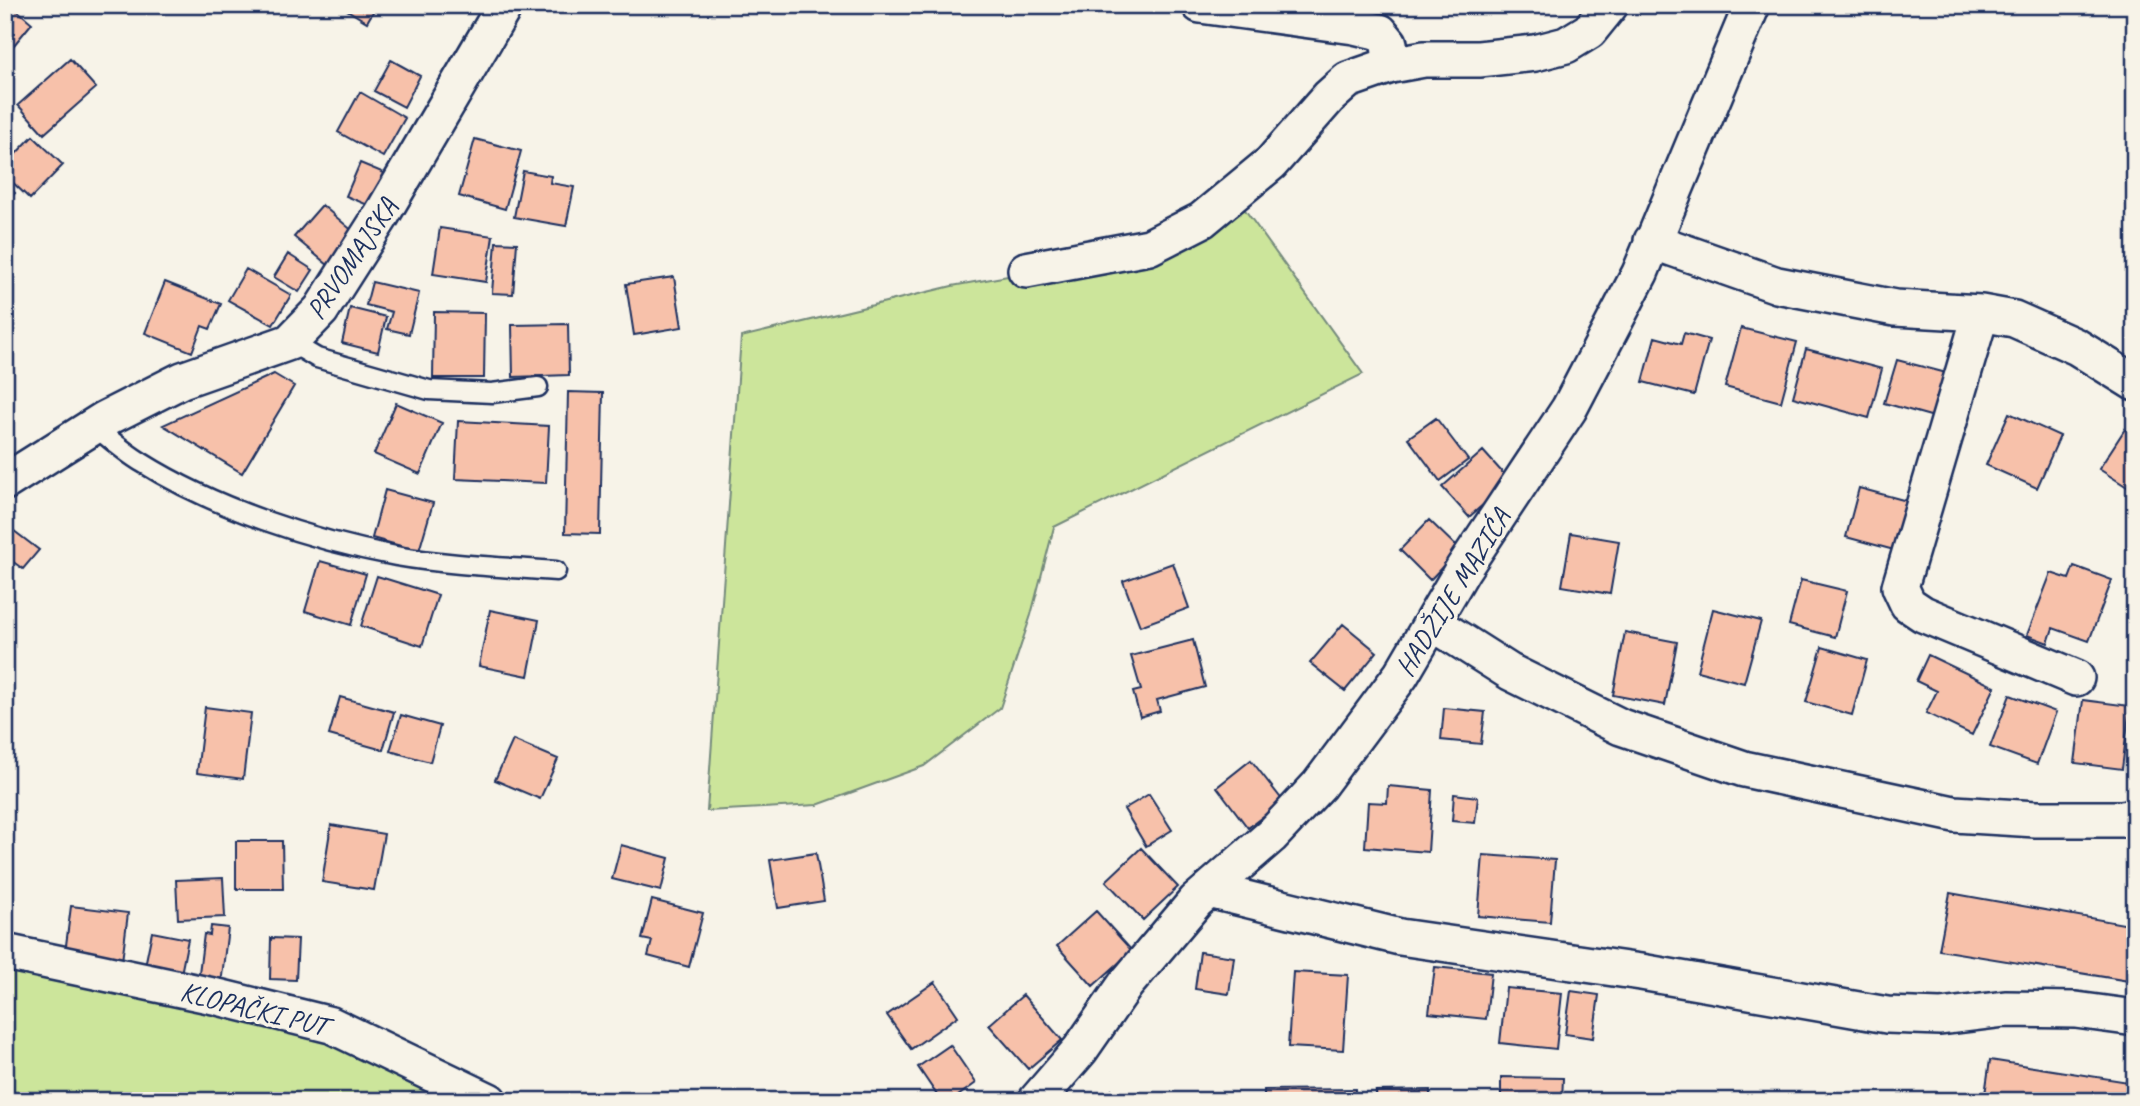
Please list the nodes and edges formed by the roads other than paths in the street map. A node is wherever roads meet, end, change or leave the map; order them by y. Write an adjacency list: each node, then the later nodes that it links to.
1 (505, 5): 9 (street, PRVOMAJSKA)
2 (1200, 5): 5 (street)
3 (1610, 5): 5 (street)
4 (1752, 5): 6 (street, HADŽIJE MAZIĆA)
5 (1391, 65): 7 (street)
6 (1652, 241): 8 (street); 15 (street, HADŽIJE MAZIĆA)
7 (1026, 270)
8 (1981, 313): 10 (street); 16 (street)
9 (290, 342): 11 (lane); 12 (street, PRVOMAJSKA)
10 (2135, 383)
11 (538, 387)
12 (94, 426): 13 (street, PRVOMAJSKA); 14 (lane)
13 (5, 482)
14 (556, 571)
15 (1433, 623): 17 (street); 18 (street, HADŽIJE MAZIĆA)
16 (2076, 678)
17 (2135, 817)
18 (1209, 890): 20 (street); 22 (street, HADŽIJE MAZIĆA)
19 (5, 953): 21 (street, KLOPAČKI PUT)
20 (2135, 1018)
21 (489, 1101)
22 (1036, 1101)

